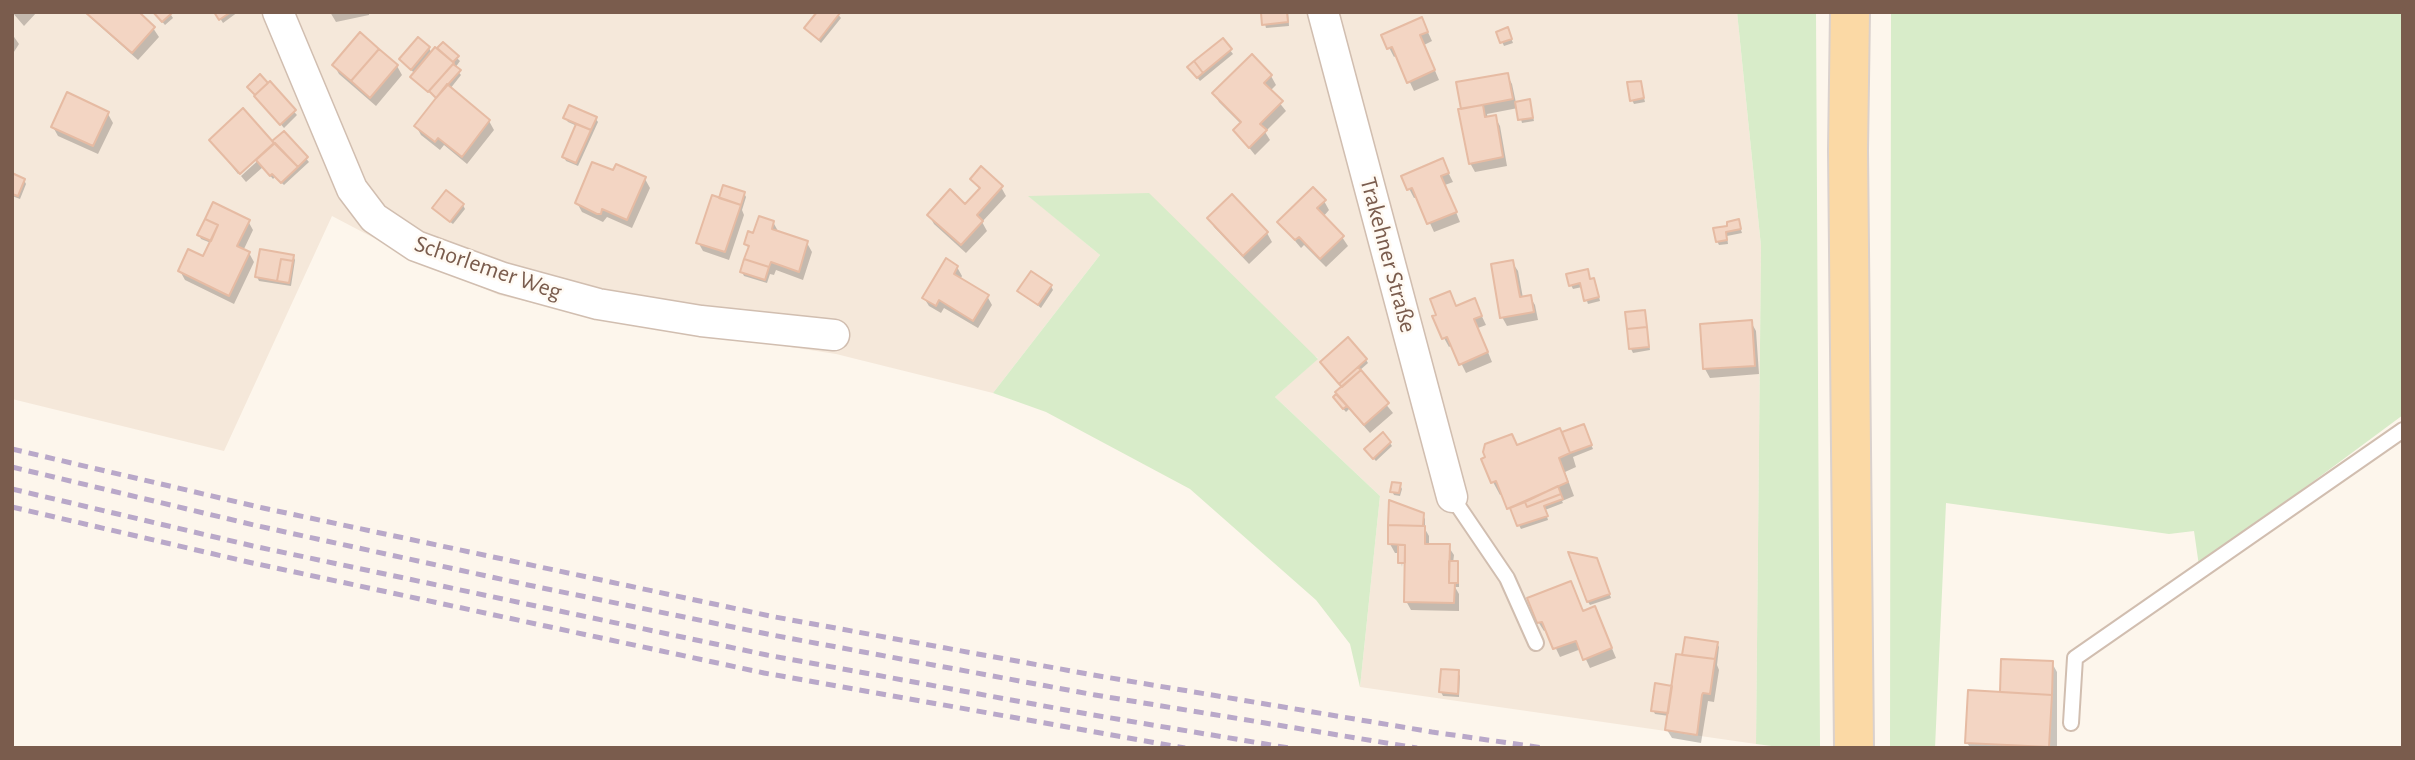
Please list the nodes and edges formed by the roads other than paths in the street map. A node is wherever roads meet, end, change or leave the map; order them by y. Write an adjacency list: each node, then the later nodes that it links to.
1 (278, 12): 4 (street, Schorlemer Weg)
2 (1323, 12): 6 (street, Trakehner Straße)
3 (1850, 12): 9 (main road)
4 (834, 335)
5 (2403, 430): 8 (lane)
6 (1452, 497): 7 (lane)
7 (1536, 643)
8 (2071, 723)
9 (1854, 748)

